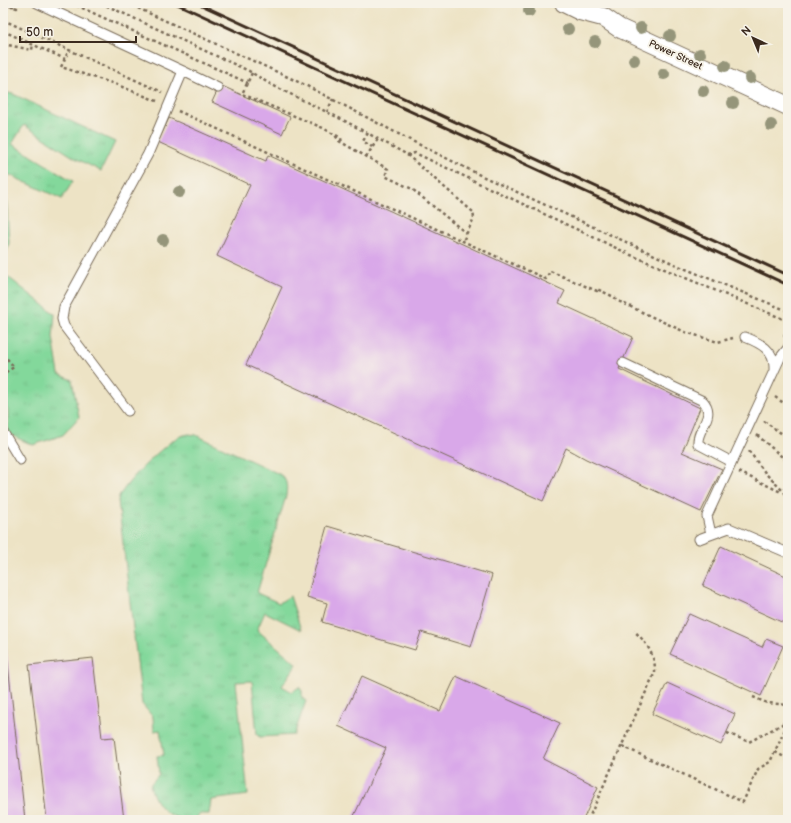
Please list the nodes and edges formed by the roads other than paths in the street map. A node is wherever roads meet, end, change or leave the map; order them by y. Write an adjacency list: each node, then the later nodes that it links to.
1 (37, 3): 4 (lane)
2 (564, 3): 3 (street, Power Street)
3 (604, 10): 6 (street, Power Street)
4 (183, 71): 5 (lane); 11 (lane)
5 (218, 88)
6 (788, 106)
7 (741, 337): 10 (lane)
8 (788, 348): 10 (lane)
9 (623, 363): 14 (lane)
10 (774, 371): 14 (lane)
11 (128, 411)
12 (3, 432): 13 (lane)
13 (20, 460)
14 (731, 465): 15 (lane)
15 (711, 534): 16 (lane); 17 (lane)
16 (699, 539)
17 (788, 553)

